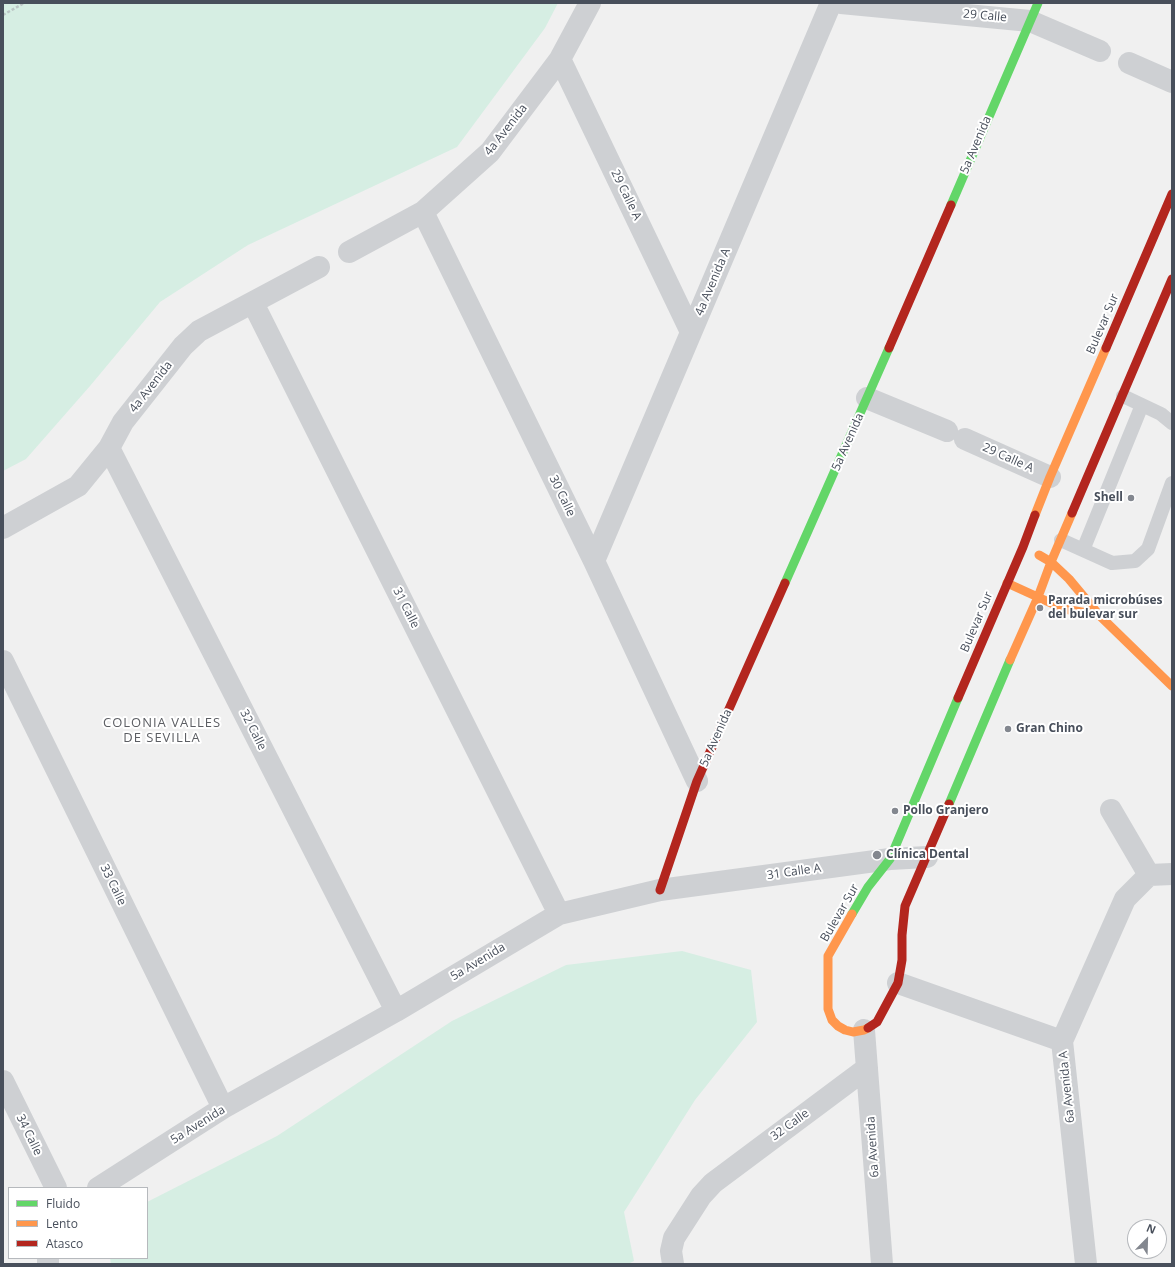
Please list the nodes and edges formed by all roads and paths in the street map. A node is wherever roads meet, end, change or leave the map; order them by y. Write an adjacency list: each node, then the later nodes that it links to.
1 (24, 3): 6 (path)
2 (590, 3): 8 (street, 4a Avenida)
3 (831, 3): 17 (street, 4a Avenida A)
4 (841, 3): 5 (street, 29 Calle)
5 (1034, 12): 7 (street, 29 Calle); 19 (street, 5a Avenida)
6 (3, 15)
7 (1100, 51)
8 (560, 59): 12 (street, 4a Avenida); 17 (street, 29 Calle A)
9 (1129, 63): 10 (street)
10 (1172, 82)
11 (1172, 194): 23 (street, Bulevar Sur)
12 (424, 212): 13 (street, 4a Avenida); 29 (street, 30 Calle)
13 (349, 252)
14 (319, 267): 16 (street, 4a Avenida)
15 (1172, 280): 18 (street)
16 (253, 303): 22 (street, 4a Avenida); 43 (street, 31 Calle)
17 (691, 332): 29 (street, 4a Avenida A)
18 (1123, 396): 20 (lane); 26 (street)
19 (867, 398): 23 (street, 29 Calle A); 36 (street, 5a Avenida)
20 (1142, 405): 21 (lane); 28 (lane)
21 (1172, 423)
22 (110, 448): 25 (street, 4a Avenida); 45 (street, 32 Calle)
23 (1050, 477): 27 (street, Bulevar Sur)
24 (1172, 483): 28 (lane)
25 (3, 528)
26 (1062, 540): 28 (lane); 30 (street)
27 (1023, 547): 30 (street); 31 (street, Bulevar Sur)
28 (1083, 550)
29 (594, 561): 36 (street, 30 Calle)
30 (1051, 562): 32 (street); 33 (street)
31 (1007, 583): 32 (street); 39 (street, Bulevar Sur)
32 (1038, 597): 33 (street); 38 (street)
33 (1099, 615): 35 (street)
34 (3, 661): 50 (street, 33 Calle)
35 (1172, 686)
36 (697, 781): 42 (street, 5a Avenida)
37 (1111, 810): 41 (street)
38 (927, 857): 39 (street, 31 Calle A); 44 (street)
39 (890, 859): 42 (street, 31 Calle A); 46 (street, Bulevar Sur)
40 (1172, 874): 41 (street)
41 (1149, 876): 47 (street, 6a Avenida A)
42 (660, 890): 43 (street, 5a Avenida)
43 (559, 914): 45 (street, 5a Avenida)
44 (898, 984): 46 (street); 47 (street)
45 (396, 1011): 50 (street, 5a Avenida)
46 (864, 1030): 48 (street, 6a Avenida)
47 (1062, 1042): 55 (street, 6a Avenida A)
48 (867, 1068): 53 (street, 32 Calle); 54 (street, 6a Avenida)
49 (3, 1081): 51 (street, 34 Calle)
50 (223, 1108): 52 (street, 5a Avenida)
51 (56, 1187)
52 (100, 1187)
53 (672, 1264)
54 (882, 1264)
55 (1086, 1264)

